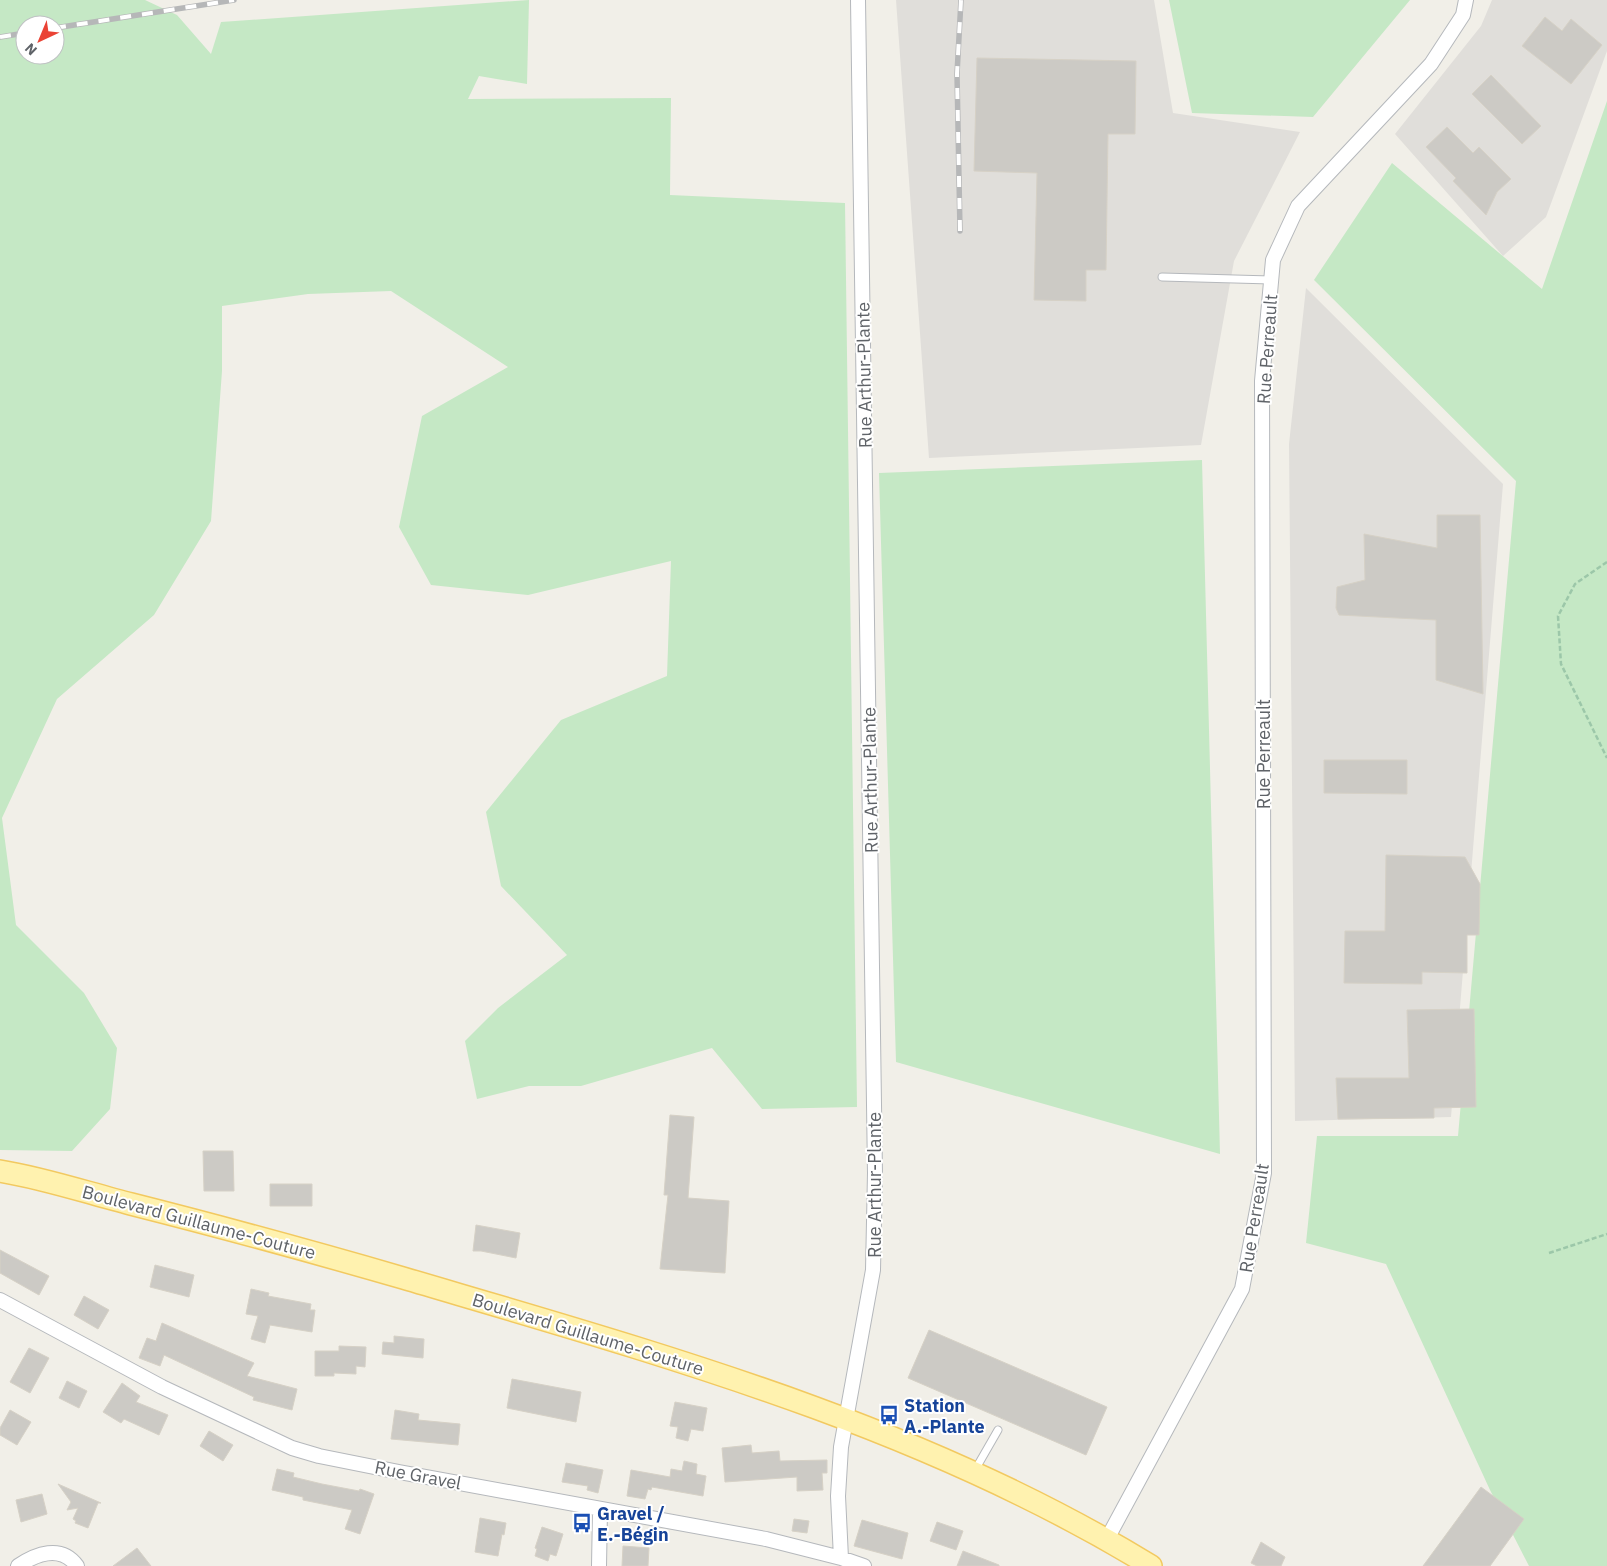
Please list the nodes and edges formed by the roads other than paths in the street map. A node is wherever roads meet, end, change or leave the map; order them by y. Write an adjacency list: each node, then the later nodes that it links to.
1 (858, 0): 7 (street, Rue Arthur-Plante)
2 (1466, 0): 4 (street, Rue Perreault)
3 (1162, 277): 4 (lane)
4 (1271, 280): 11 (street, Rue Perreault)
5 (0, 1171): 7 (main road, Boulevard Guillaume-Couture)
6 (0, 1300): 10 (street, Rue Gravel)
7 (848, 1419): 9 (main road, Boulevard Guillaume-Couture); 12 (street, Rue Arthur-Plante)
8 (998, 1430): 9 (lane)
9 (974, 1472): 11 (main road, Boulevard Guillaume-Couture)
10 (600, 1511): 12 (street, Rue Gravel); 15 (street)
11 (1107, 1539): 17 (main road, Boulevard Guillaume-Couture)
12 (841, 1558): 16 (street, Rue Gravel)
13 (18, 1566): 14 (street)
14 (76, 1566)
15 (599, 1566)
16 (864, 1566)
17 (1151, 1566)

